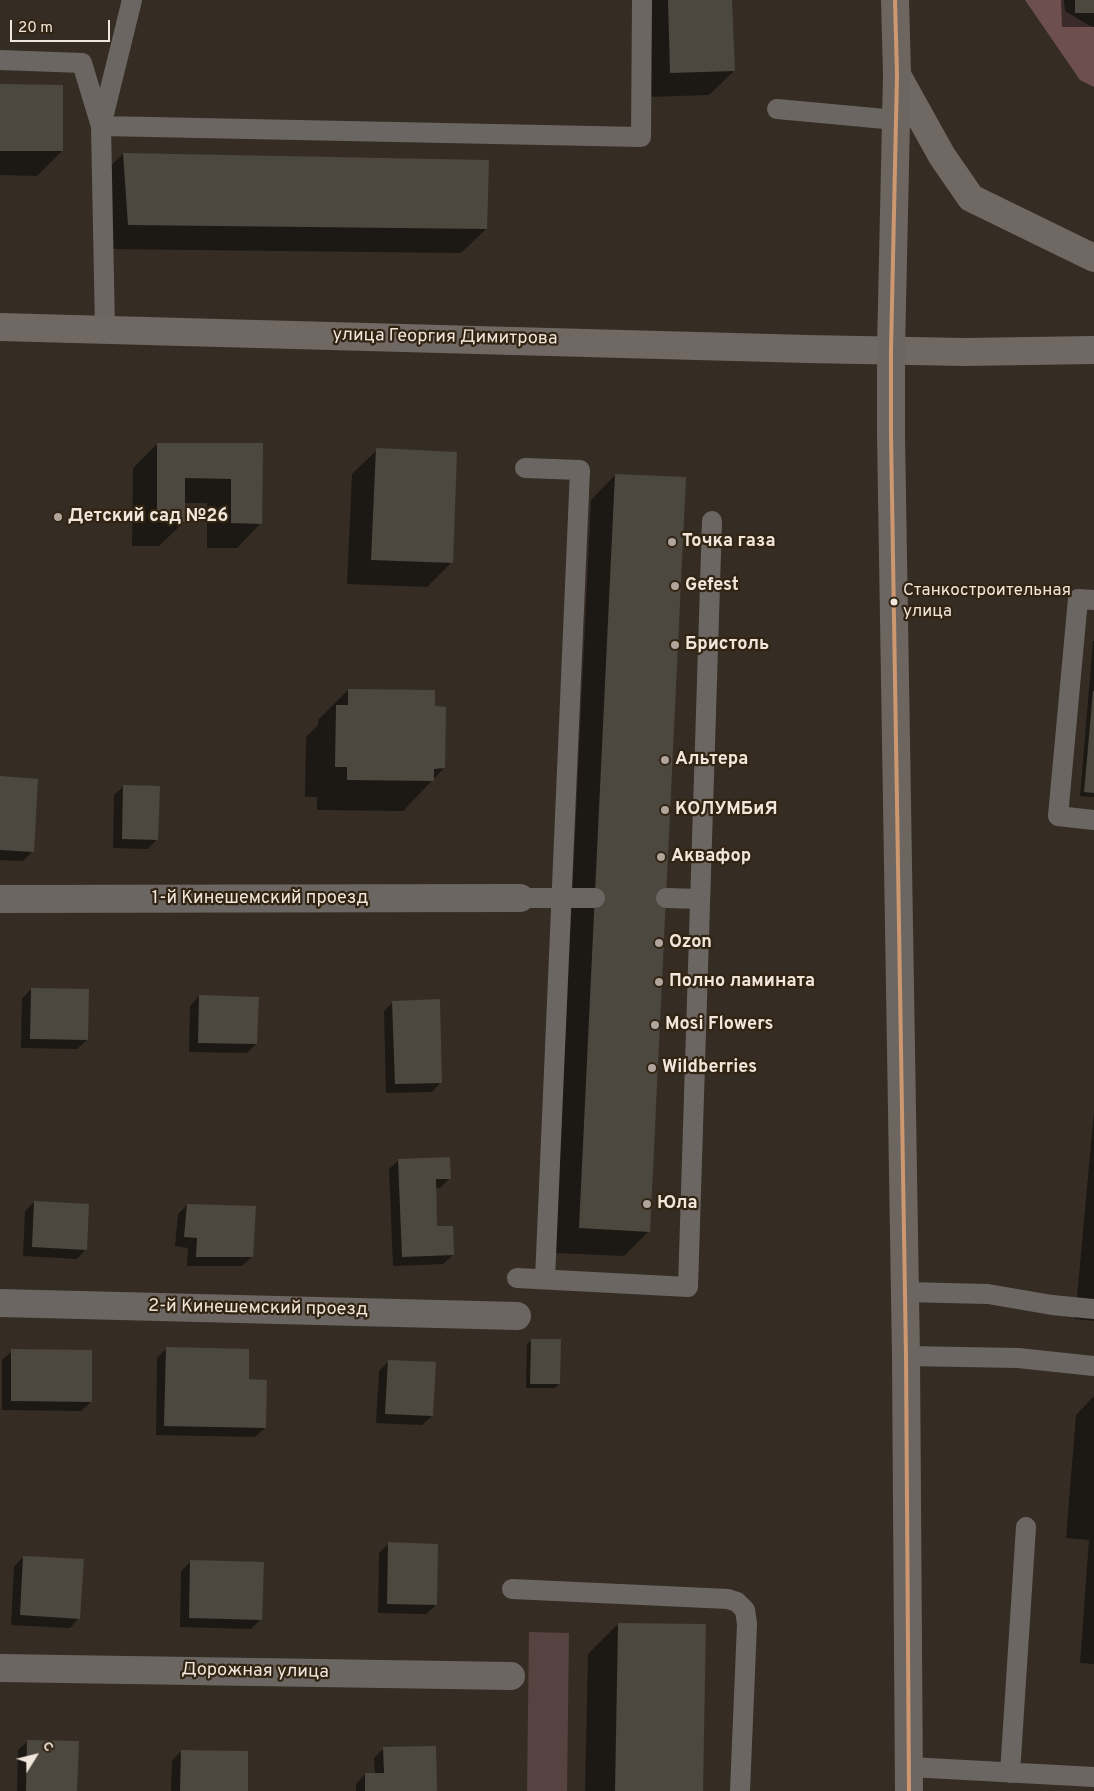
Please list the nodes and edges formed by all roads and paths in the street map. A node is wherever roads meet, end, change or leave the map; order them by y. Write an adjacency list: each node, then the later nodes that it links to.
1 (132, 0): 8 (lane)
2 (642, 0): 8 (lane)
3 (895, 0): 5 (main road)
4 (0, 60): 8 (lane)
5 (897, 75): 7 (main road); 9 (main road)
6 (777, 109): 7 (lane)
7 (896, 120): 12 (main road)
8 (101, 126): 11 (lane)
9 (1094, 258)
10 (0, 327): 11 (main road, улица Георгия Димитрова)
11 (105, 330): 12 (main road, улица Георгия Димитрова)
12 (891, 350): 13 (main road); 26 (main road)
13 (1094, 350)
14 (525, 468): 19 (lane)
15 (712, 521): 22 (lane)
16 (1094, 600): 17 (lane)
17 (1094, 820)
18 (520, 898): 19 (lane); 23 (street, 1-й Кинешемский проезд)
19 (562, 898): 20 (lane); 25 (lane)
20 (595, 898)
21 (666, 898): 22 (lane)
22 (700, 898): 25 (lane)
23 (0, 899)
24 (517, 1278): 25 (lane)
25 (546, 1280)
26 (904, 1292): 28 (lane); 30 (main road)
27 (0, 1303): 29 (street, 2-й Кинешемский проезд)
28 (1094, 1309)
29 (516, 1316)
30 (906, 1356): 31 (lane); 38 (main road)
31 (1094, 1366)
32 (1026, 1528): 36 (lane)
33 (512, 1589): 39 (lane)
34 (0, 1668): 35 (street, Дорожная улица)
35 (510, 1676)
36 (1010, 1773): 37 (lane); 38 (lane)
37 (1094, 1777)
38 (910, 1779)
39 (740, 1791)

